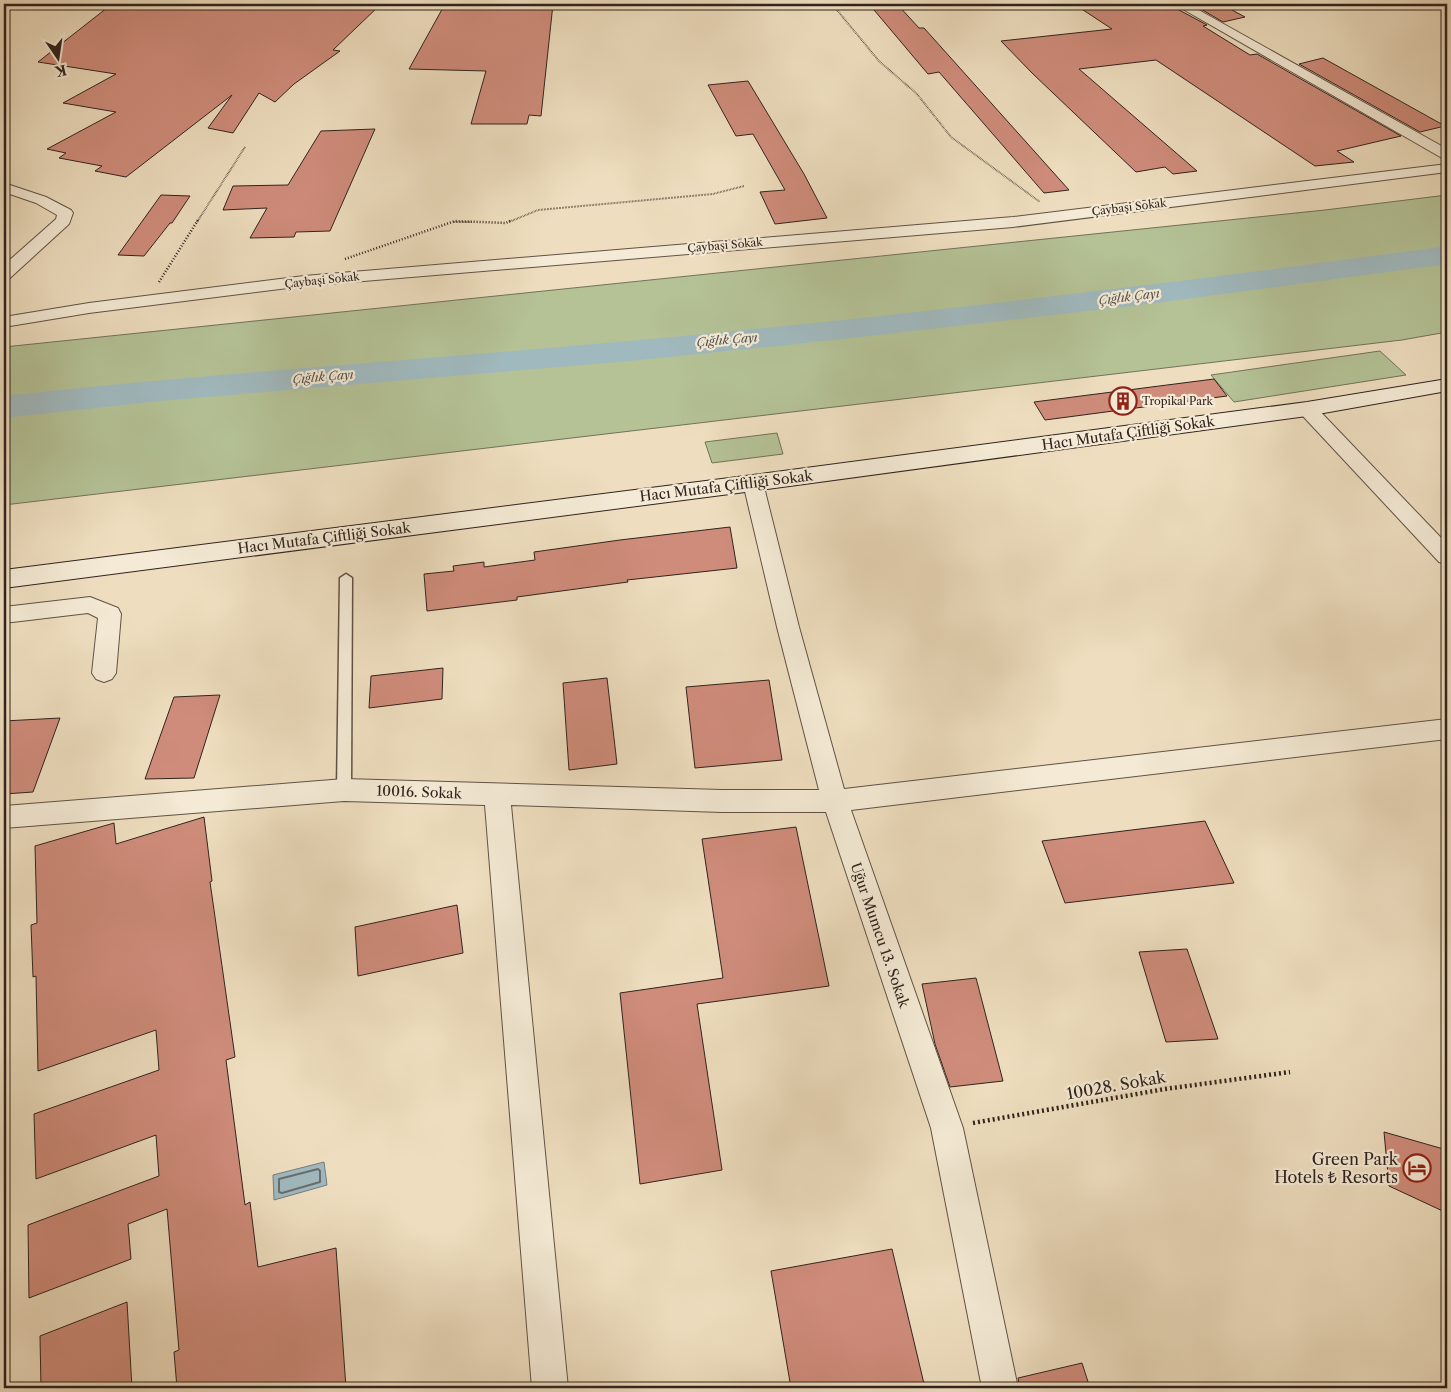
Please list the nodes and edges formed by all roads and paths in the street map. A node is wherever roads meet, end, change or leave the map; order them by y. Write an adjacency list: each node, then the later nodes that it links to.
1 (832, 4): 8 (path)
2 (1180, 4): 4 (street)
3 (245, 147): 11 (path)
4 (1447, 155)
5 (1447, 168): 8 (street, Çaybaşi Sokak)
6 (744, 186): 9 (path)
7 (4, 187): 10 (street)
8 (1012, 222): 11 (street, Çaybaşi Sokak)
9 (344, 260)
10 (4, 274)
11 (148, 300): 12 (street, Çaybaşi Sokak)
12 (4, 322)
13 (1447, 385): 14 (street, Hacı Mutafa Çiftliği Sokak)
14 (1307, 409): 15 (street, Hacı Mutafa Çiftliği Sokak); 16 (street)
15 (753, 483): 18 (street, Hacı Mutafa Çiftliği Sokak); 24 (street, Uğur Mumcu 13. Sokak)
16 (1447, 557)
17 (346, 578): 22 (lane)
18 (4, 579)
19 (4, 616): 20 (street)
20 (104, 673)
21 (1447, 730): 24 (street, 10016. Sokak)
22 (344, 790): 23 (street, 10016. Sokak); 25 (street, 10016. Sokak)
23 (497, 794): 24 (street, 10016. Sokak); 28 (street)
24 (835, 801): 27 (street, Uğur Mumcu 13. Sokak)
25 (4, 817)
26 (1290, 1072): 27 (path, 10028. Sokak)
27 (947, 1128): 29 (street, Uğur Mumcu 13. Sokak)
28 (550, 1388)
29 (1000, 1388)

